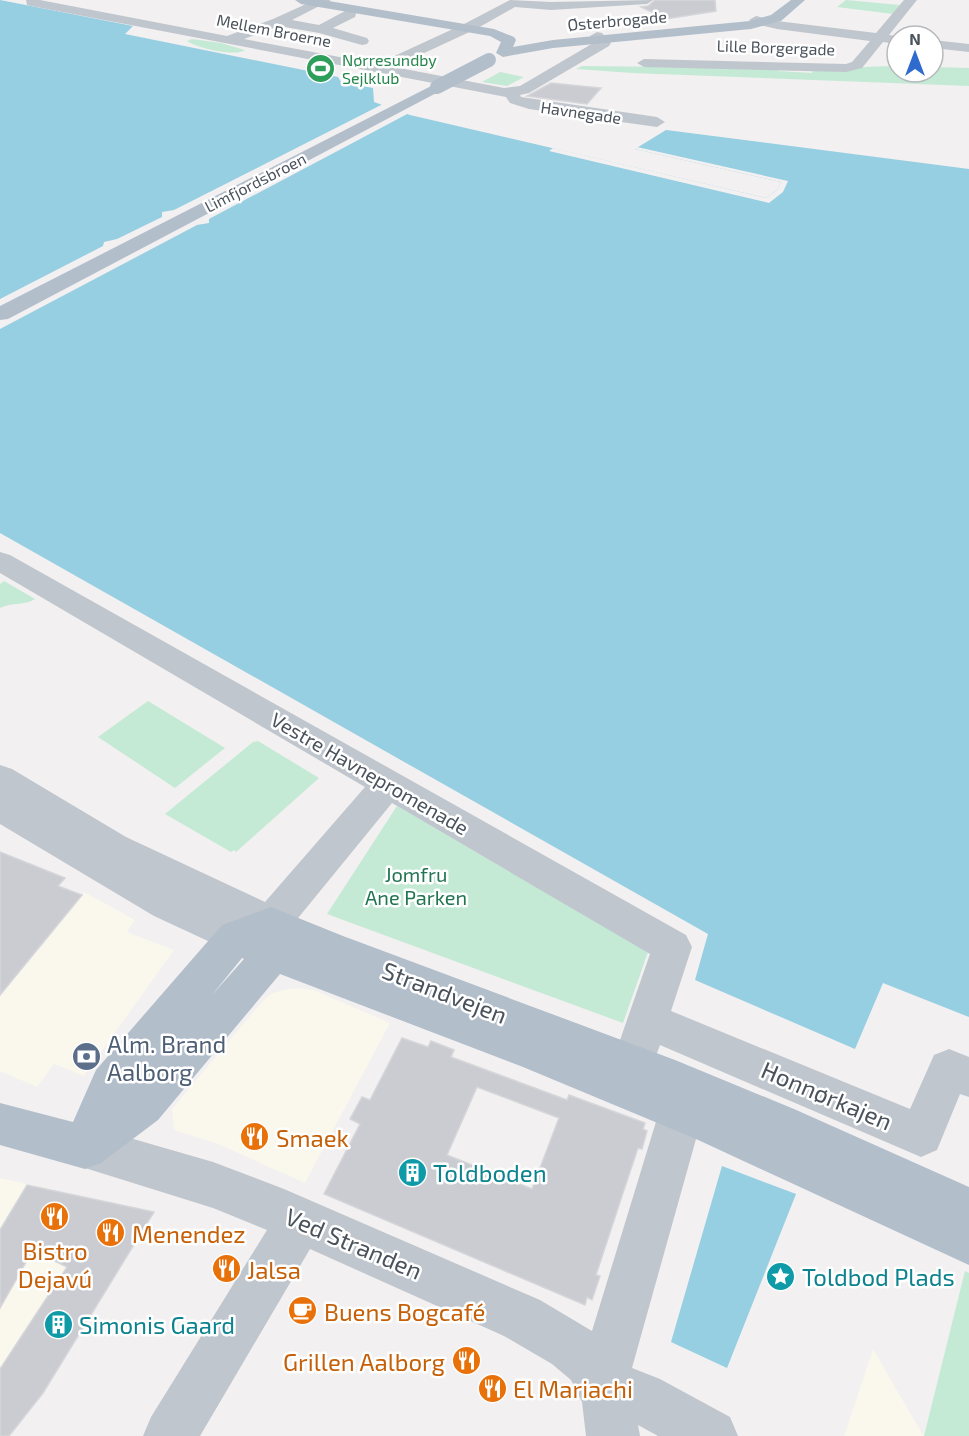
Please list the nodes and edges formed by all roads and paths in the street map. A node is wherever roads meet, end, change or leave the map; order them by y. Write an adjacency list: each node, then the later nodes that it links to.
1 (301, 0): 7 (main road)
2 (647, 0): 8 (street)
3 (789, 0): 10 (main road, Østerbrogade)
4 (800, 0): 10 (main road, Østerbrogade)
5 (911, 0): 15 (street, Lille Borgergade)
6 (33, 1): 17 (street, Mellem Broerne)
7 (324, 2): 11 (street); 12 (main road)
8 (513, 2): 12 (street)
9 (350, 14): 13 (street)
10 (760, 21): 14 (main road, Østerbrogade); 15 (street)
11 (278, 22): 13 (street); 17 (street)
12 (470, 27): 19 (main road); 19 (main road); 23 (street)
13 (321, 29): 18 (street)
14 (594, 38): 19 (main road); 19 (main road, Østerbrogade); 24 (street)
15 (880, 38): 16 (street); 22 (street, Lille Borgergade)
16 (885, 39)
17 (228, 40): 23 (street, Mellem Broerne)
18 (362, 41)
19 (513, 45): 26 (main road, Limfjordsbroen, bridge)
20 (945, 45): 21 (street)
21 (969, 48)
22 (644, 63)
23 (379, 69): 24 (street, Mellem Broerne)
24 (511, 93): 25 (street, Havnegade)
25 (657, 122)
26 (0, 314)
27 (0, 561): 29 (street, Vestre Havnepromenade)
28 (0, 778): 31 (street, Strandvejen)
29 (388, 783): 31 (street); 32 (street, Vestre Havnepromenade)
30 (0, 807): 31 (street, Strandvejen)
31 (260, 938): 33 (main road, Strandvejen); 35 (main road, Strandvejen); 37 (main road)
32 (647, 1020): 33 (street); 34 (street, Honnørkajen)
33 (633, 1064): 35 (main road, Strandvejen)
34 (969, 1077)
35 (685, 1098): 38 (main road, Strandvejen); 42 (street)
36 (0, 1124): 37 (main road, Ved Stranden)
37 (86, 1147): 40 (street, Ved Stranden)
38 (898, 1191): 39 (main road); 41 (main road)
39 (969, 1210)
40 (300, 1220): 42 (street, Ved Stranden); 43 (street)
41 (969, 1241)
42 (602, 1381): 44 (street); 45 (street)
43 (170, 1436)
44 (613, 1436)
45 (711, 1436)

